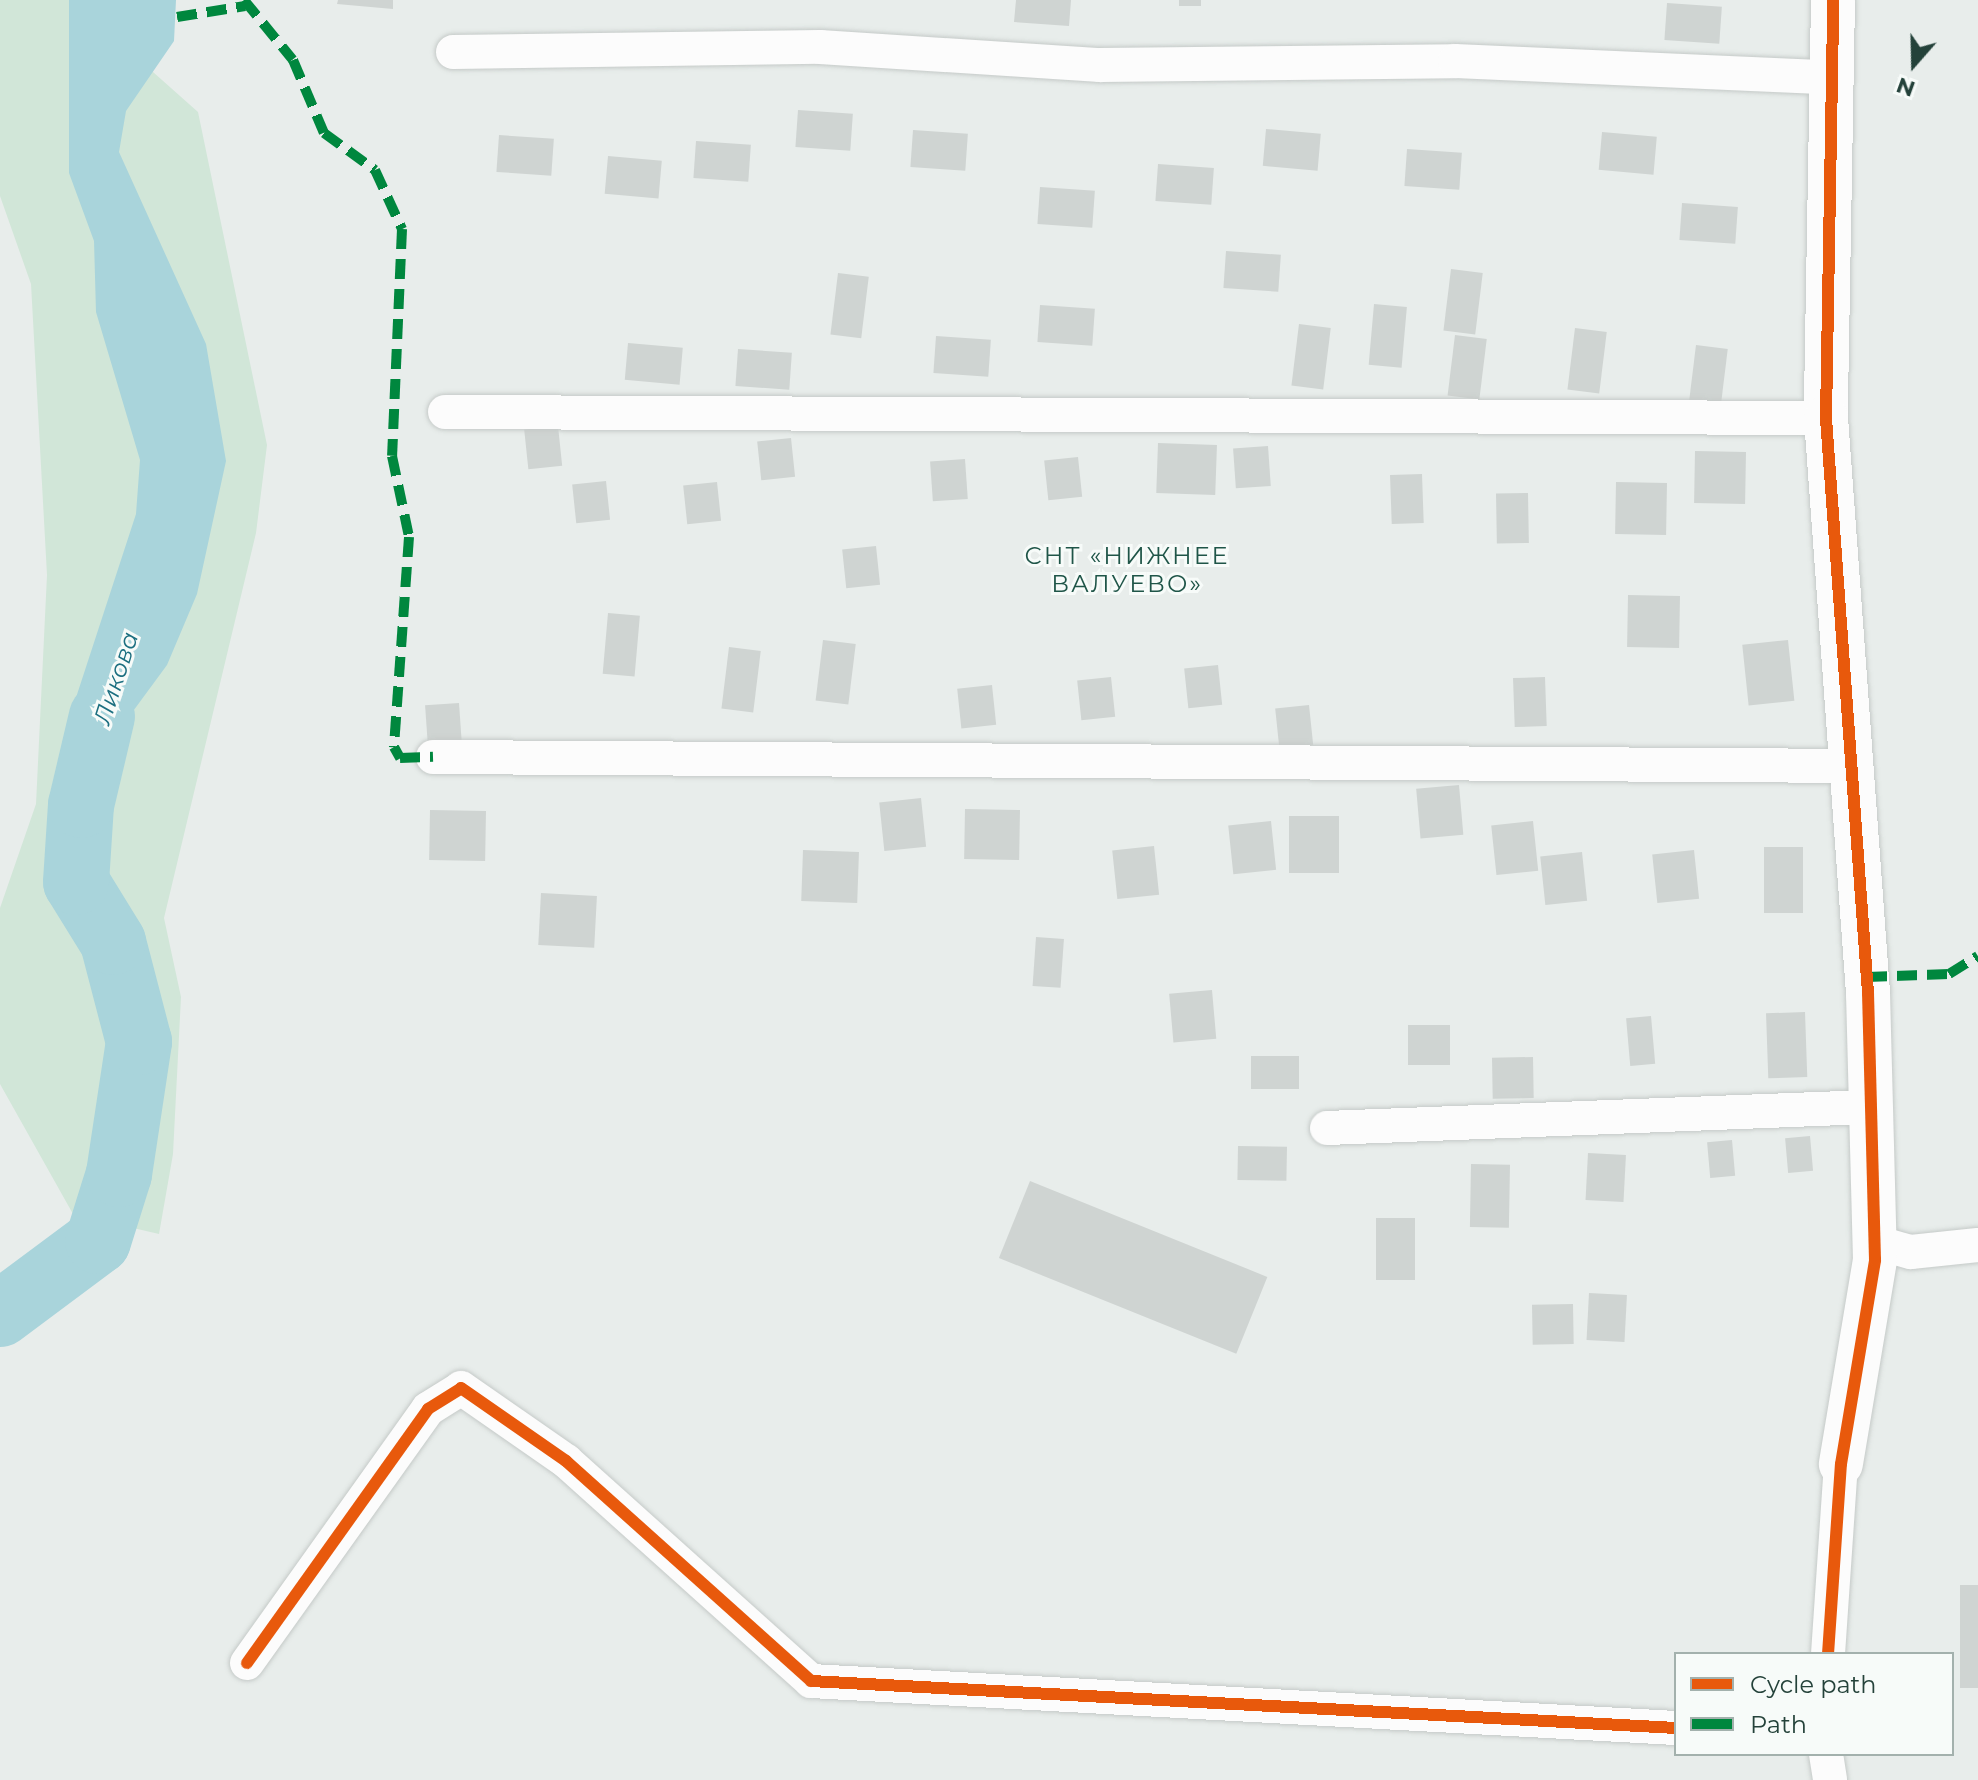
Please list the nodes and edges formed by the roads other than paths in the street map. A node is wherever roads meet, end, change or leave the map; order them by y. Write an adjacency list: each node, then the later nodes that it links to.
1 (1833, 0): 3 (street)
2 (453, 52): 3 (street)
3 (1826, 77): 5 (street)
4 (445, 412): 5 (street)
5 (1826, 418): 7 (street)
6 (433, 757): 7 (street)
7 (1853, 766): 8 (street)
8 (1868, 1107): 9 (street); 10 (street)
9 (1327, 1128)
10 (1875, 1242): 11 (street); 12 (street)
11 (1978, 1245)
12 (1841, 1464): 13 (street)
13 (1828, 1652)
14 (247, 1663): 15 (street)
15 (1674, 1728)
16 (1826, 1756): 17 (street)
17 (1830, 1780)

